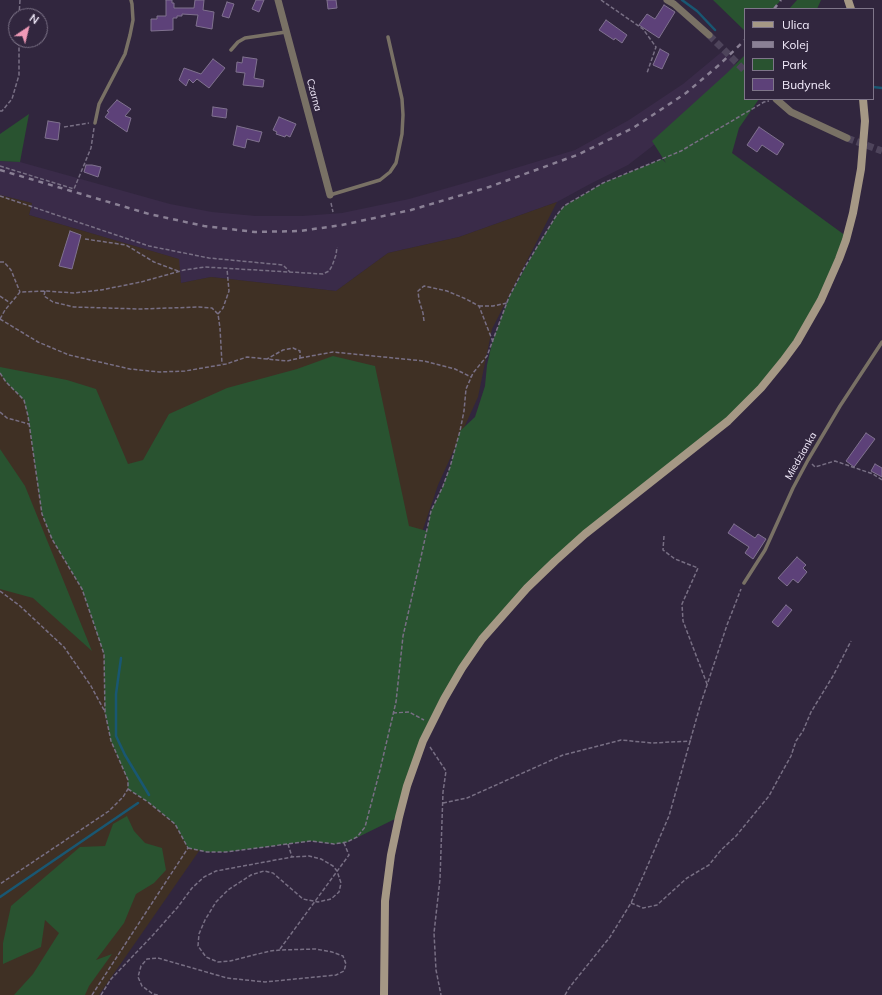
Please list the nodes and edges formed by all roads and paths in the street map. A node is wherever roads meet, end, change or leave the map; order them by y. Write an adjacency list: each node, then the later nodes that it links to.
1 (130, 0): 15 (lane)
2 (278, 0): 5 (street, Czarna)
3 (601, 0): 10 (path)
4 (666, 0): 6 (street)
5 (286, 32): 9 (lane); 19 (street, Czarna)
6 (709, 35)
7 (388, 36): 19 (lane)
8 (19, 48): 14 (path)
9 (231, 50)
10 (647, 73)
11 (772, 100): 30 (path)
12 (777, 100): 17 (street)
13 (864, 100): 54 (main road)
14 (0, 111)
15 (95, 123): 16 (path); 18 (path)
16 (64, 127)
17 (847, 138)
18 (0, 166)
19 (330, 195)
20 (0, 196): 26 (path)
21 (84, 239): 25 (path)
22 (337, 246): 26 (path)
23 (0, 262): 28 (path)
24 (227, 268): 25 (path); 26 (path); 33 (path)
25 (179, 271): 27 (path)
26 (290, 272)
27 (45, 291): 28 (path); 33 (path)
28 (20, 292): 31 (path)
29 (0, 296): 31 (path)
30 (507, 303): 32 (path); 36 (path)
31 (10, 304): 34 (path)
32 (479, 306): 35 (path); 36 (path)
33 (218, 314): 40 (path)
34 (0, 319): 40 (path)
35 (424, 321)
36 (493, 342): 42 (path)
37 (882, 342): 45 (lane, Miedzianka)
38 (300, 358): 39 (path); 39 (path); 42 (path)
39 (267, 359): 40 (path)
40 (222, 365)
41 (0, 373): 44 (path)
42 (471, 377): 53 (path)
43 (0, 412): 44 (path)
44 (29, 424): 52 (path)
45 (808, 460): 46 (path); 48 (lane, Miedzianka)
46 (882, 480)
47 (664, 536): 51 (path)
48 (744, 583): 51 (path)
49 (0, 591): 52 (path)
50 (851, 642): 66 (path)
51 (707, 684): 56 (path)
52 (105, 712): 57 (path)
53 (393, 712): 54 (path); 59 (path)
54 (431, 724): 55 (main road)
55 (424, 741): 58 (path); 71 (main road)
56 (691, 741): 58 (path); 66 (path)
57 (128, 788): 61 (path); 64 (path)
58 (442, 803): 72 (path)
59 (344, 843): 60 (path); 63 (path)
60 (288, 844): 61 (path); 62 (path)
61 (188, 848): 68 (path)
62 (292, 857): 63 (path); 69 (path)
63 (337, 870): 65 (path); 65 (path)
64 (0, 884)
65 (314, 901): 67 (path); 67 (path)
66 (631, 903): 73 (path)
67 (280, 950): 70 (path)
68 (92, 995)
69 (101, 995)
70 (158, 995)
71 (384, 995)
72 (441, 995)
73 (565, 995)

